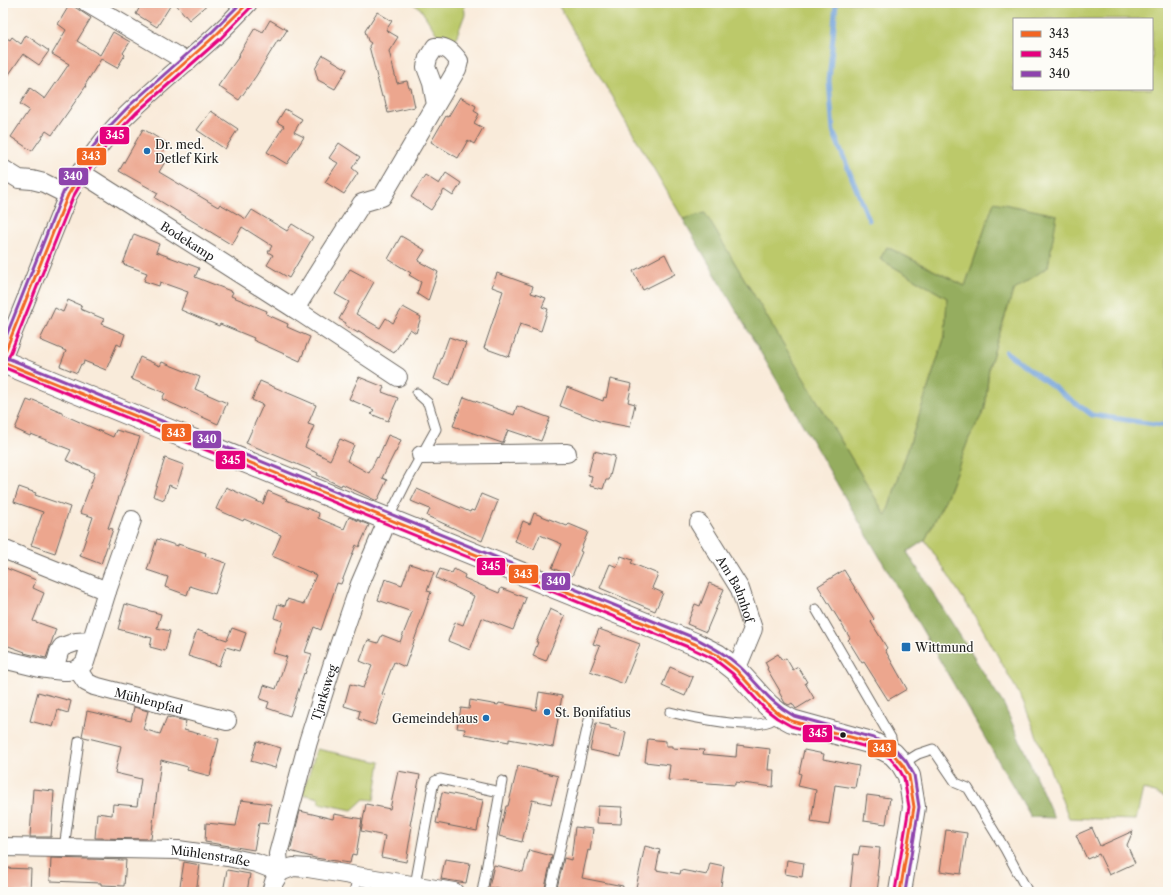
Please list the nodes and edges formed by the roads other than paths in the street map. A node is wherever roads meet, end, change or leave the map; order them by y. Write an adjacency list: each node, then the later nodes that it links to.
1 (86, 3): 3 (street)
2 (248, 3): 3 (street)
3 (187, 62): 6 (street)
4 (436, 105): 8 (street)
5 (3, 169): 7 (street)
6 (80, 172): 7 (street); 8 (street, Bodekamp)
7 (68, 195): 9 (street)
8 (295, 309): 11 (street, Bodekamp)
9 (3, 358)
10 (3, 362): 16 (street)
11 (398, 377)
12 (417, 393): 14 (lane)
13 (568, 453): 14 (street)
14 (421, 455): 16 (lane)
15 (132, 520): 19 (street)
16 (388, 520): 25 (street); 36 (street, Tjarksweg)
17 (699, 523): 25 (street, Am Bahnhof)
18 (3, 549): 19 (street)
19 (107, 591): 21 (street)
20 (816, 609): 31 (lane)
21 (91, 642): 23 (street); 24 (street)
22 (3, 659): 23 (street)
23 (54, 670): 24 (street)
24 (78, 670): 29 (street, Mühlenpfad)
25 (736, 670): 27 (street)
26 (670, 712): 27 (lane)
27 (778, 714): 31 (street)
28 (589, 720): 42 (lane)
29 (227, 721)
30 (79, 742): 35 (lane)
31 (898, 759): 43 (street); 44 (lane)
32 (502, 781): 33 (lane)
33 (500, 792): 38 (lane); 41 (lane)
34 (3, 847): 35 (street, Mühlenstraße)
35 (64, 848): 36 (street, Mühlenstraße)
36 (280, 872): 37 (street); 39 (street)
37 (356, 884): 38 (street)
38 (415, 885): 40 (street)
39 (271, 892)
40 (454, 892)
41 (482, 892)
42 (550, 892)
43 (900, 892)
44 (1028, 892)

